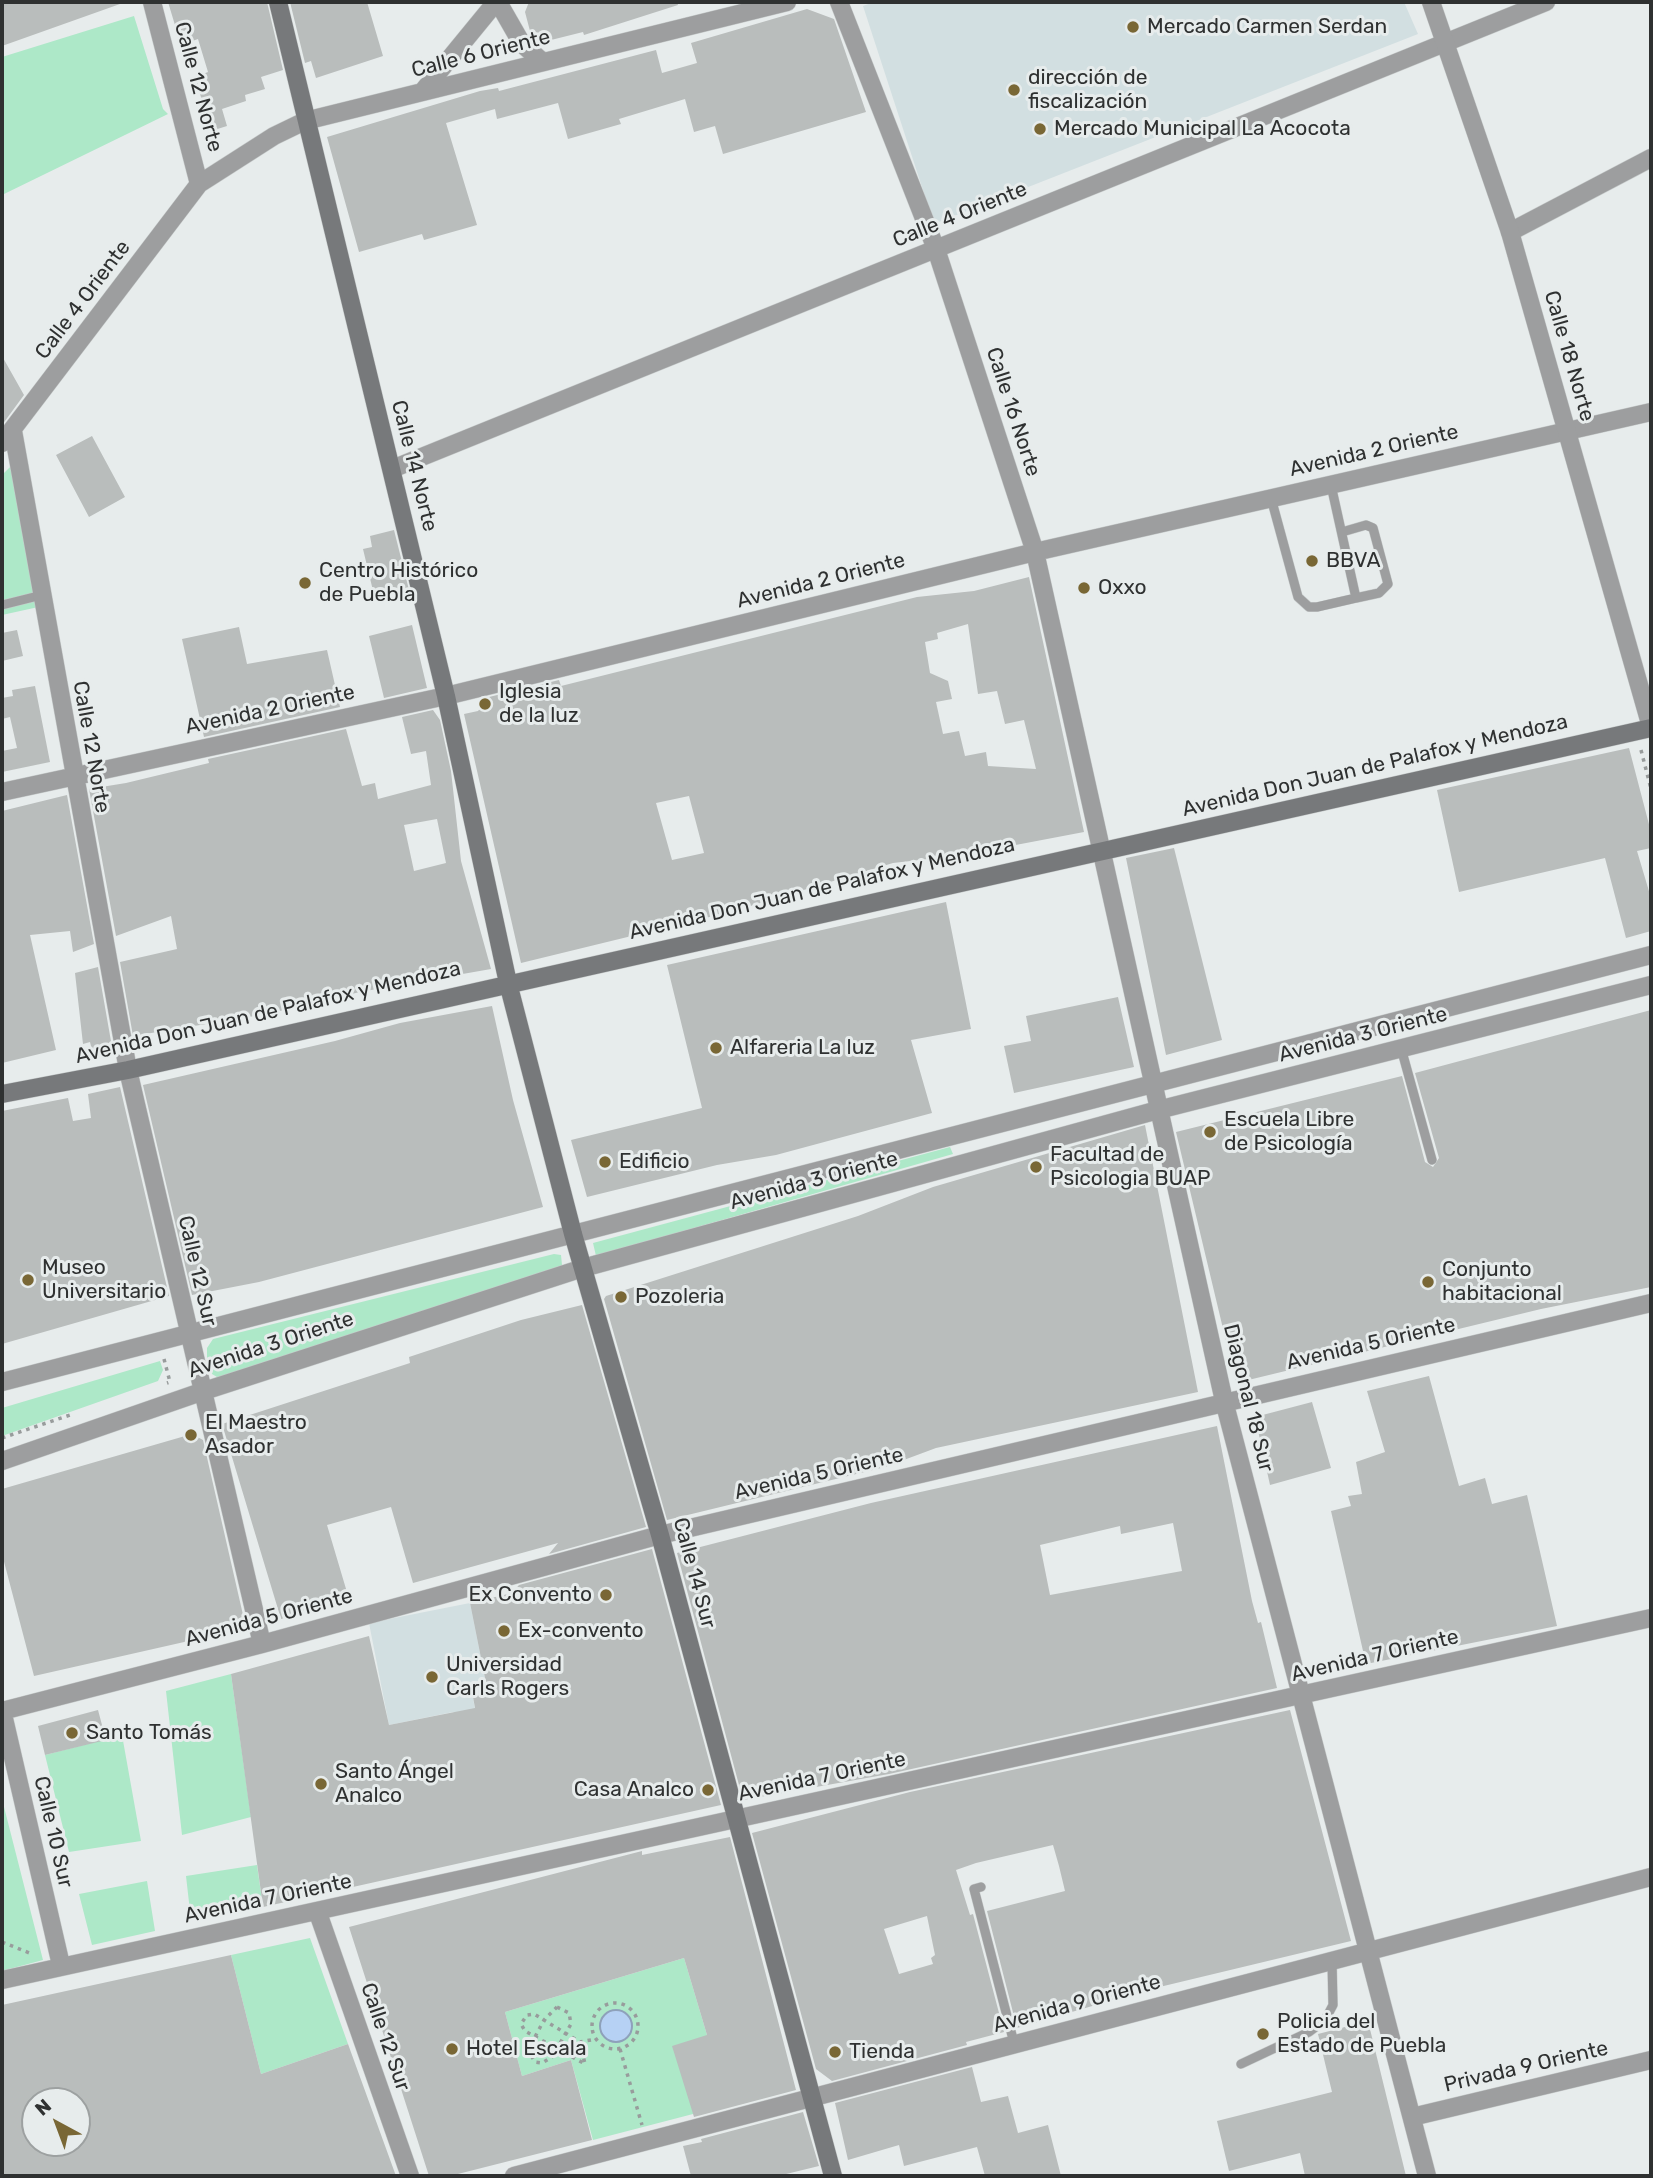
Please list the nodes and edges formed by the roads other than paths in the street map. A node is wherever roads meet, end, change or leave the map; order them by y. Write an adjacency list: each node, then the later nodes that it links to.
1 (152, 2): 13 (street, Calle 12 Norte)
2 (278, 2): 11 (main road, Calle 14 Norte)
3 (497, 2): 9 (street); 10 (street)
4 (787, 2): 9 (street, Calle 6 Oriente)
5 (839, 2): 15 (street, Calle 16 Norte)
6 (1431, 2): 8 (street, Calle 18 Norte)
7 (1546, 2): 8 (street, Calle 4 Oriente)
8 (1446, 41): 14 (street, Calle 18 Norte); 15 (street, Calle 4 Oriente)
9 (543, 62): 10 (street, Calle 6 Oriente)
10 (423, 91): 11 (street, Calle 6 Oriente)
11 (305, 121): 13 (street, Calle 6 Oriente); 19 (main road, Calle 14 Norte)
12 (1651, 159): 14 (street)
13 (200, 184): 18 (street, Calle 4 Oriente)
14 (1510, 232): 17 (street, Calle 18 Norte)
15 (936, 249): 19 (street, Calle 4 Oriente); 23 (street, Calle 16 Norte)
16 (1651, 412): 17 (street, Avenida 2 Oriente)
17 (1567, 430): 20 (street, Avenida 2 Oriente); 28 (street, Calle 18 Norte)
18 (7, 437): 24 (street, Calle 12 Norte)
19 (392, 469): 27 (main road, Calle 14 Norte)
20 (1331, 485): 21 (street, Avenida 2 Oriente); 22 (lane)
21 (1271, 498): 23 (street, Avenida 2 Oriente); 25 (lane)
22 (1342, 532): 25 (lane); 25 (lane)
23 (1035, 552): 27 (street, Avenida 2 Oriente); 31 (street, Calle 16 Norte)
24 (41, 595): 26 (lane); 29 (street, Calle 12 Norte)
25 (1356, 598)
26 (2, 605)
27 (446, 696): 29 (street, Avenida 2 Oriente); 33 (main road, Calle 14 Norte)
28 (1646, 728): 31 (main road, Avenida Don Juan de Palafox y Mendoza)
29 (73, 776): 30 (street, Avenida 2 Oriente); 38 (street, Calle 12 Norte)
30 (2, 792)
31 (1100, 850): 33 (main road, Avenida Don Juan de Palafox y Mendoza); 39 (street, Diagonal 18 Sur)
32 (1651, 955): 35 (street, Avenida 3 Oriente)
33 (508, 983): 38 (main road, Avenida Don Juan de Palafox y Mendoza); 43 (main road, Calle 14 Sur)
34 (1651, 985): 36 (street, Avenida 3 Oriente)
35 (1456, 1006): 36 (street); 39 (street, Avenida 3 Oriente)
36 (1462, 1033): 37 (street, Avenida 3 Oriente)
37 (1401, 1048): 41 (street, Avenida 3 Oriente); 42 (lane)
38 (128, 1070): 40 (main road, Avenida Don Juan de Palafox y Mendoza); 46 (street, Calle 12 Sur)
39 (1152, 1084): 41 (street, Diagonal 18 Sur); 43 (street, Avenida 3 Oriente)
40 (2, 1094)
41 (1158, 1110): 44 (street, Avenida 3 Oriente); 49 (street, Diagonal 18 Sur)
42 (1432, 1160)
43 (573, 1234): 44 (main road, Calle 14 Sur); 46 (street, Avenida 3 Oriente)
44 (583, 1268): 48 (street, Avenida 3 Oriente); 51 (main road, Calle 14 Sur)
45 (1651, 1303): 49 (street, Avenida 5 Oriente)
46 (187, 1333): 47 (street, Avenida 3 Oriente); 48 (street, Calle 12 Sur)
47 (2, 1382)
48 (201, 1392): 50 (street, Avenida 3 Oriente); 53 (street, Calle 12 Sur)
49 (1224, 1401): 51 (street, Avenida 5 Oriente); 54 (street, Diagonal 18 Sur)
50 (2, 1461)
51 (660, 1535): 53 (street, Avenida 5 Oriente); 56 (main road, Calle 14 Sur)
52 (1651, 1618): 54 (street, Avenida 7 Oriente)
53 (262, 1644): 55 (street, Avenida 5 Oriente)
54 (1300, 1696): 56 (street, Avenida 7 Oriente); 60 (street, Diagonal 18 Sur)
55 (2, 1711): 62 (street, Calle 10 Sur)
56 (738, 1818): 59 (street, Avenida 7 Oriente); 67 (main road, Calle 14 Sur)
57 (1651, 1877): 60 (street, Avenida 9 Oriente)
58 (981, 1887): 64 (lane)
59 (318, 1913): 62 (street, Avenida 7 Oriente); 69 (street, Calle 12 Sur)
60 (1367, 1953): 61 (street, Avenida 9 Oriente); 68 (street, Diagonal 18 Sur)
61 (1332, 1961): 64 (street, Avenida 9 Oriente); 66 (lane)
62 (61, 1965): 63 (street, Avenida 7 Oriente)
63 (2, 1980)
64 (1014, 2043): 67 (street, Avenida 9 Oriente)
65 (1651, 2060): 68 (street, Privada 9 Oriente)
66 (1241, 2064)
67 (810, 2096): 70 (street, Avenida 9 Oriente); 71 (main road, Calle 14 Sur)
68 (1412, 2117): 72 (street, Diagonal 18 Sur)
69 (410, 2176)
70 (514, 2176)
71 (833, 2176)
72 (1427, 2176)

